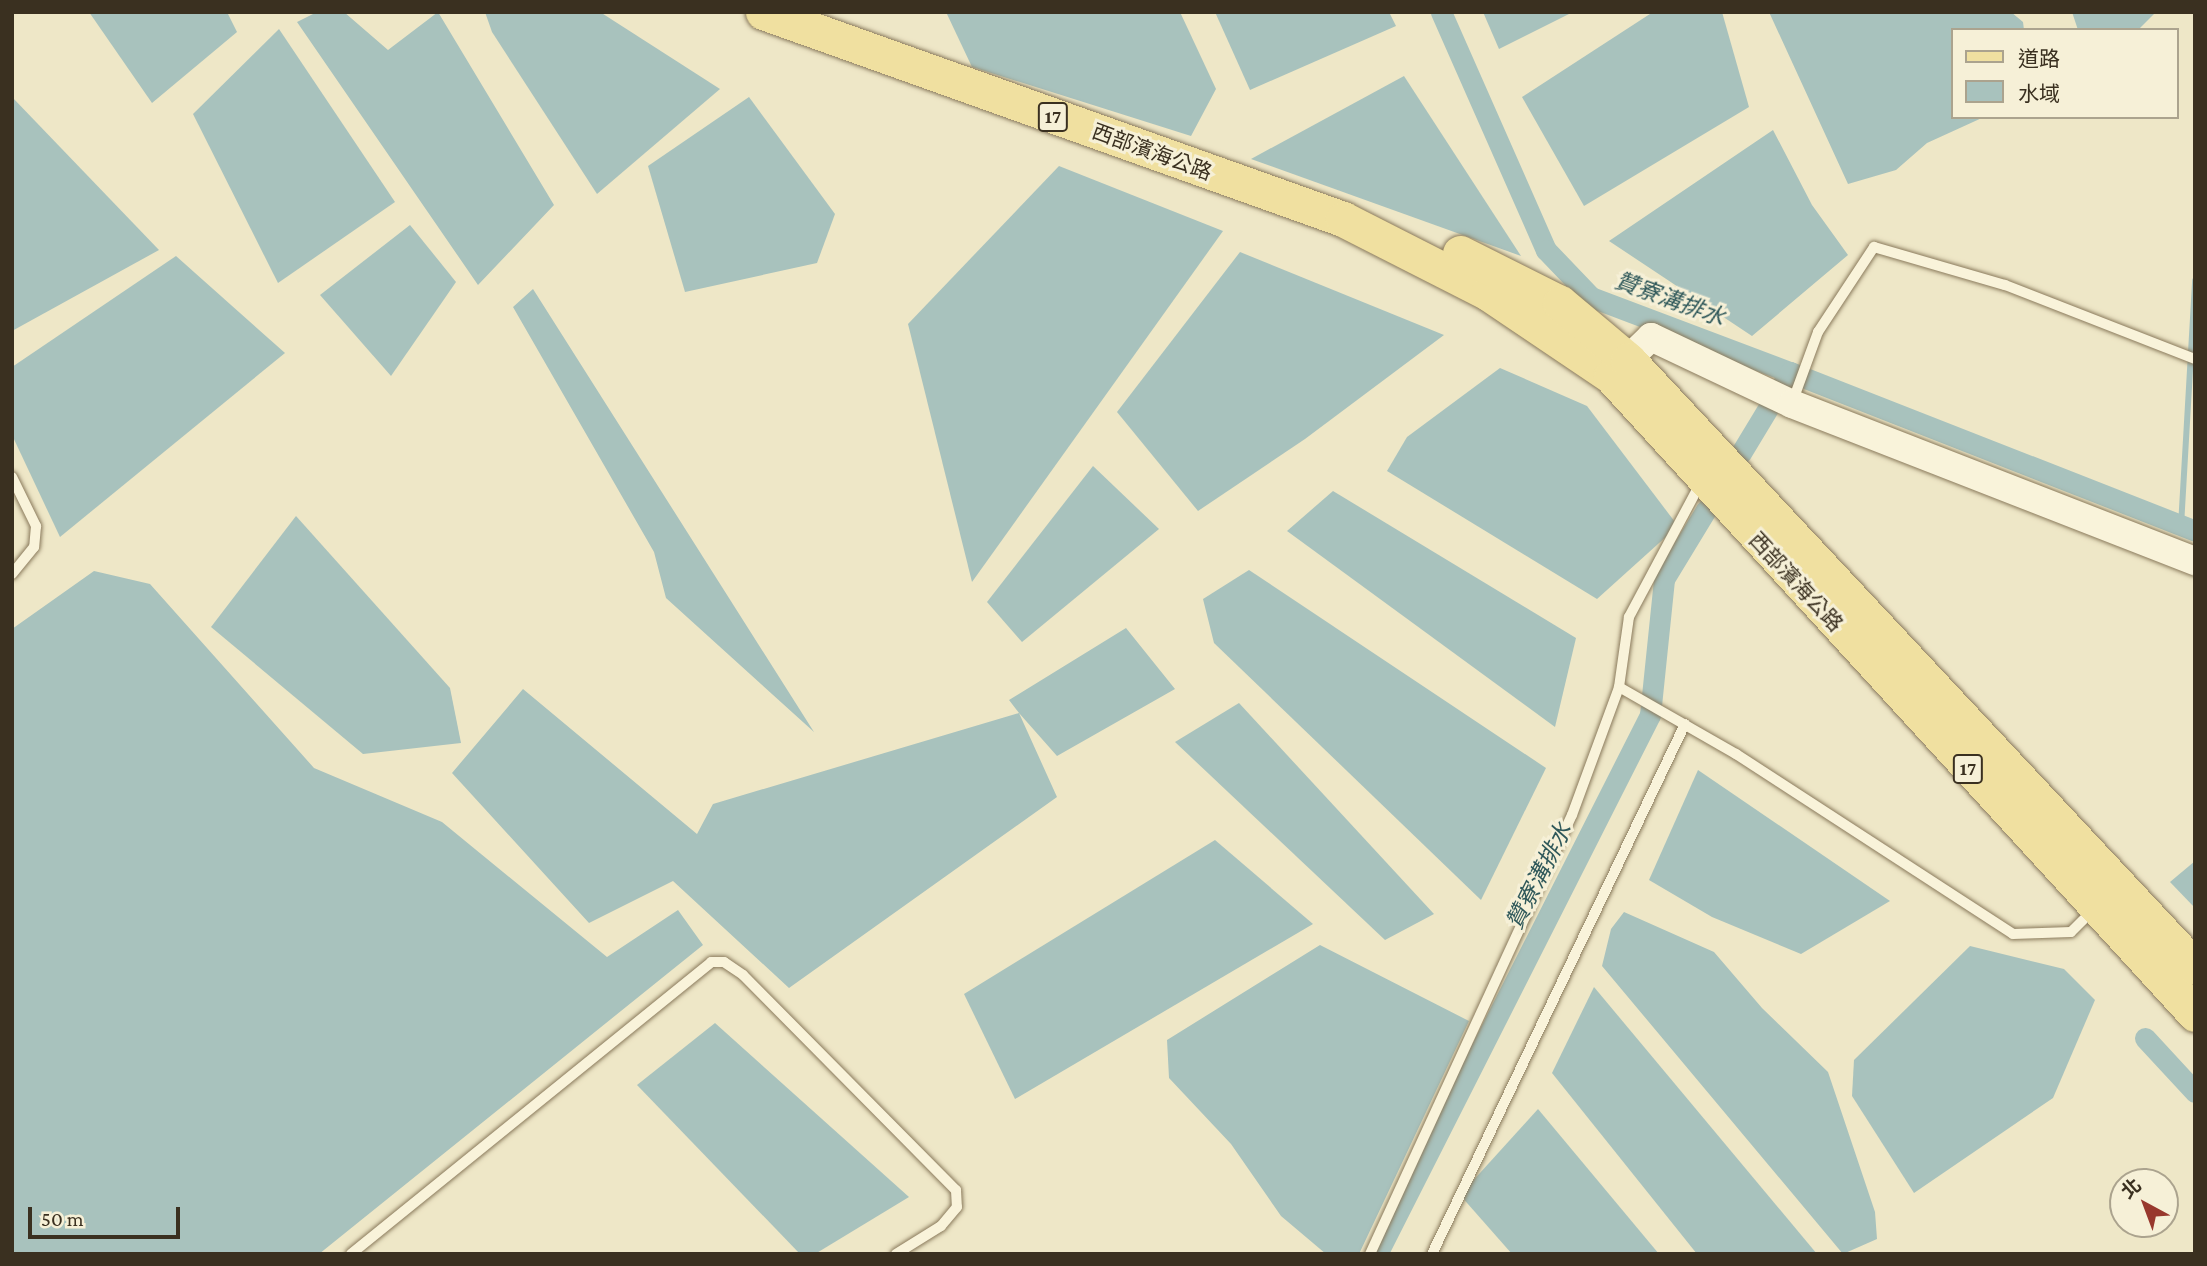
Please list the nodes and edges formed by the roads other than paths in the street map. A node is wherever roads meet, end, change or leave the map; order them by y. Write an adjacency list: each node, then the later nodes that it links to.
1 (763, 12): 3 (main road, 西部濱海公路 / 17)
2 (2195, 359): 4 (lane)
3 (1620, 368): 4 (street); 6 (main road, 西部濱海公路 / 17); 11 (main road, 西部濱海公路 / 17)
4 (1793, 397): 7 (street)
5 (12, 477): 8 (lane)
6 (1702, 480): 9 (lane); 11 (main road, 西部濱海公路 / 17)
7 (2195, 561)
8 (12, 574)
9 (1619, 687): 10 (lane); 16 (lane)
10 (1685, 724): 11 (lane); 17 (lane)
11 (2108, 897): 12 (main road, 西部濱海公路 / 17); 13 (main road, 西部濱海公路 / 17)
12 (2195, 967)
13 (2195, 1014)
14 (351, 1254): 15 (lane)
15 (896, 1254)
16 (1370, 1254)
17 (1432, 1254)

